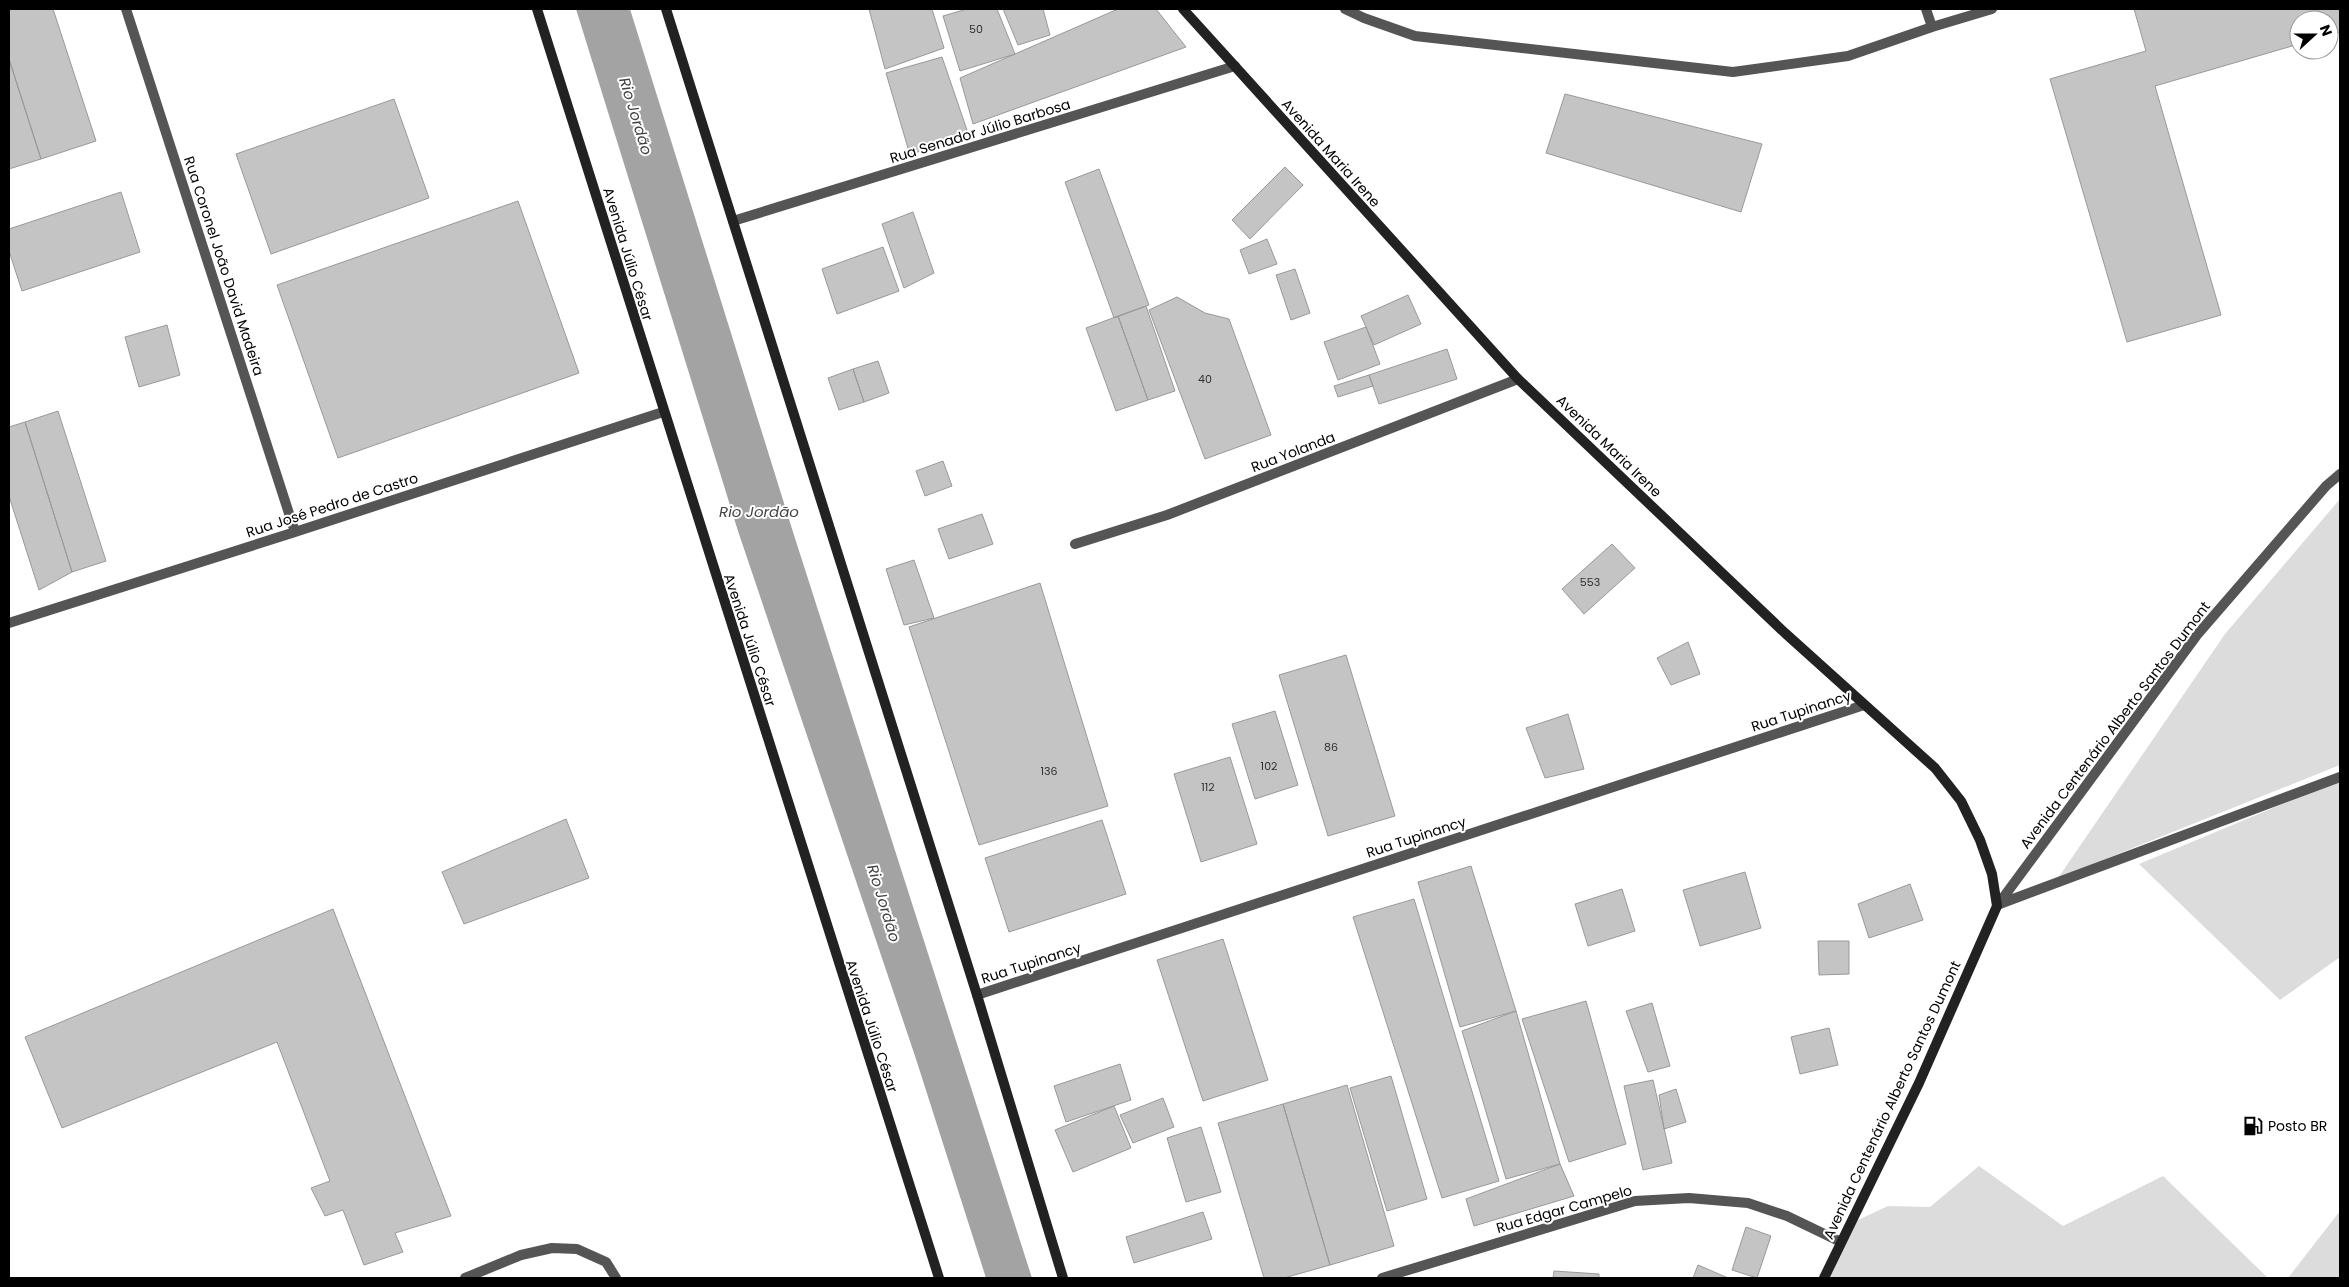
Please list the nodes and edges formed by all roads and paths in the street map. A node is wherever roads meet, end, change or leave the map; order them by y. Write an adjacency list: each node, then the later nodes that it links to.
1 (126, 9): 14 (street, Rua Coronel João David Madeira)
2 (537, 9): 12 (street, Avenida Júlio César)
3 (666, 9): 10 (street)
4 (1183, 9): 9 (street, Avenida Maria Irene)
5 (1345, 9): 8 (street)
6 (1926, 9): 8 (street)
7 (1992, 9): 8 (street)
8 (1932, 27)
9 (1235, 66): 10 (street, Rua Senador Júlio Barbosa); 11 (street, Avenida Maria Irene)
10 (733, 221): 20 (street)
11 (1518, 379): 15 (street, Rua Yolanda); 17 (street, Avenida Maria Irene)
12 (663, 412): 14 (street, Rua José Pedro de Castro); 24 (street, Avenida Júlio César)
13 (2340, 474): 19 (street, Avenida Centenário Alberto Santos Dumont)
14 (295, 532): 16 (street, Rua José Pedro de Castro)
15 (1075, 544)
16 (9, 622)
17 (1864, 705): 19 (street, Avenida Maria Irene); 20 (street, Rua Tupinancy)
18 (2340, 777): 19 (street)
19 (1996, 906): 21 (street, Avenida Centenário Alberto Santos Dumont)
20 (977, 995): 25 (street)
21 (1841, 1242): 26 (street, Rua Edgar Campelo); 27 (street, Avenida Centenário Alberto Santos Dumont)
22 (465, 1278): 23 (street)
23 (616, 1278)
24 (939, 1278)
25 (1063, 1278)
26 (1382, 1278)
27 (1824, 1278)

